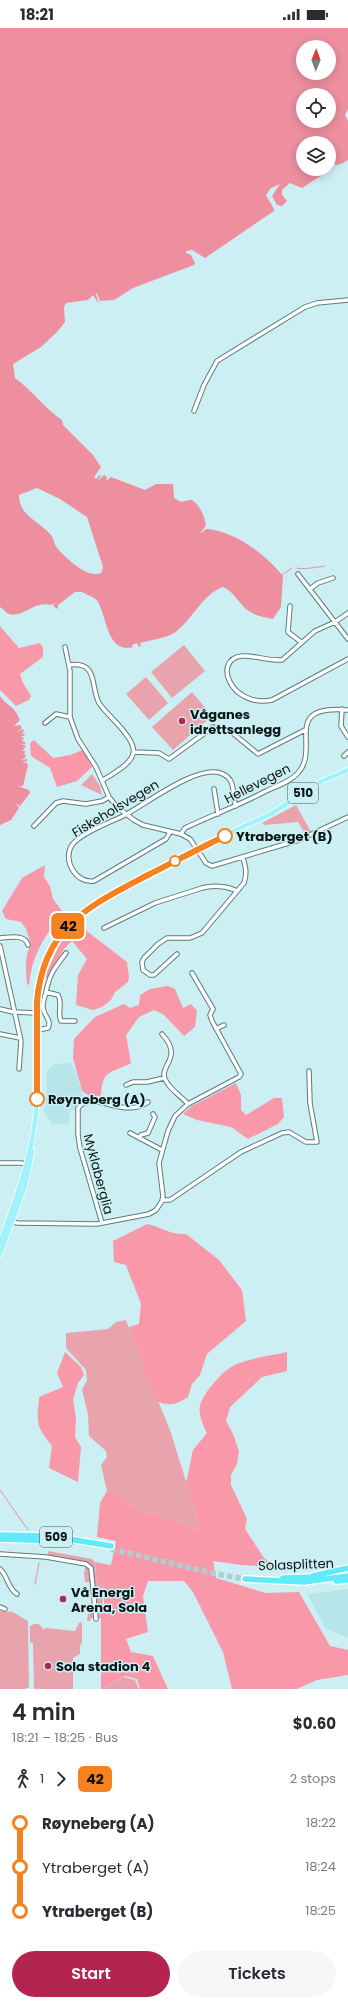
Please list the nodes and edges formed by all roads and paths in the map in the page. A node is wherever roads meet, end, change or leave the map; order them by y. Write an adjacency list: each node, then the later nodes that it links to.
1 (348, 300): 2 (street)
2 (194, 412)
3 (298, 574): 5 (street)
4 (333, 578): 5 (street)
5 (310, 589): 8 (street)
6 (290, 606): 10 (street)
7 (348, 612): 8 (street)
8 (334, 622): 9 (street); 10 (street)
9 (348, 639)
10 (301, 642): 12 (street)
11 (65, 647): 13 (street)
12 (348, 659)
13 (70, 665): 16 (street); 22 (street)
14 (342, 709): 15 (street); 20 (street); 21 (street)
15 (348, 710)
16 (70, 717): 17 (street); 26 (street)
17 (45, 723)
18 (213, 727): 22 (street)
19 (229, 730): 20 (street)
20 (305, 730): 29 (street, Hellevegen)
21 (348, 737)
22 (134, 752): 26 (street)
23 (348, 752): 24 (street)
24 (344, 756)
25 (348, 770): 36 (main road, 510)
26 (103, 780): 28 (street)
27 (214, 789): 31 (street)
28 (109, 797): 30 (street); 33 (street)
29 (236, 806): 30 (street, Fiskeholsvegen); 31 (street, Hellevegen)
30 (126, 814): 34 (street); 34 (street, Fiskeholsvegen)
31 (218, 814): 35 (street, Hellevegen)
32 (348, 817): 37 (street)
33 (34, 826)
34 (170, 832): 35 (street)
35 (181, 834): 36 (street)
36 (198, 849): 37 (street); 49 (main road, 510)
37 (243, 858): 38 (street)
38 (237, 891): 39 (street); 44 (street)
39 (104, 928)
40 (0, 938): 41 (street)
41 (28, 945)
42 (0, 946): 48 (street)
43 (66, 953): 46 (street)
44 (177, 954)
45 (192, 973): 52 (street)
46 (46, 992): 50 (street); 53 (street)
47 (0, 1009): 48 (street)
48 (13, 1012): 49 (street); 56 (street)
49 (36, 1012): 53 (main road, 510); 57 (main road, 510)
50 (75, 1021)
51 (224, 1025): 52 (street)
52 (216, 1029): 63 (street)
53 (38, 1030): 57 (main road, 510)
54 (0, 1034): 56 (street)
55 (162, 1034): 60 (street)
56 (20, 1038): 58 (street)
57 (37, 1048): 69 (main road, 510)
58 (19, 1069)
59 (309, 1071): 70 (street)
60 (164, 1078): 61 (street); 63 (street)
61 (126, 1086)
62 (148, 1102): 72 (street, Myklaberglia)
63 (188, 1104): 67 (street)
64 (153, 1114): 66 (street)
65 (130, 1133): 66 (street)
66 (139, 1138): 67 (street)
67 (162, 1150): 70 (street)
68 (0, 1163): 69 (street)
69 (26, 1166): 71 (main road, 510)
70 (162, 1200): 72 (street)
71 (12, 1219): 72 (street); 73 (main road, 510); 74 (main road, 510)
72 (102, 1223)
73 (0, 1243)
74 (0, 1254)
75 (0, 1535): 76 (highway, 509)
76 (0, 1539)
77 (0, 1554): 88 (street)
78 (348, 1568): 83 (highway)
79 (0, 1569): 85 (street)
80 (348, 1572): 83 (highway, Solasplitten)
81 (348, 1576): 83 (highway, Solasplitten)
82 (244, 1577): 83 (highway, Solasplitten)
83 (304, 1580): 84 (highway)
84 (348, 1580)
85 (16, 1594)
86 (0, 1607): 87 (street)
87 (5, 1609)
88 (96, 1619)

